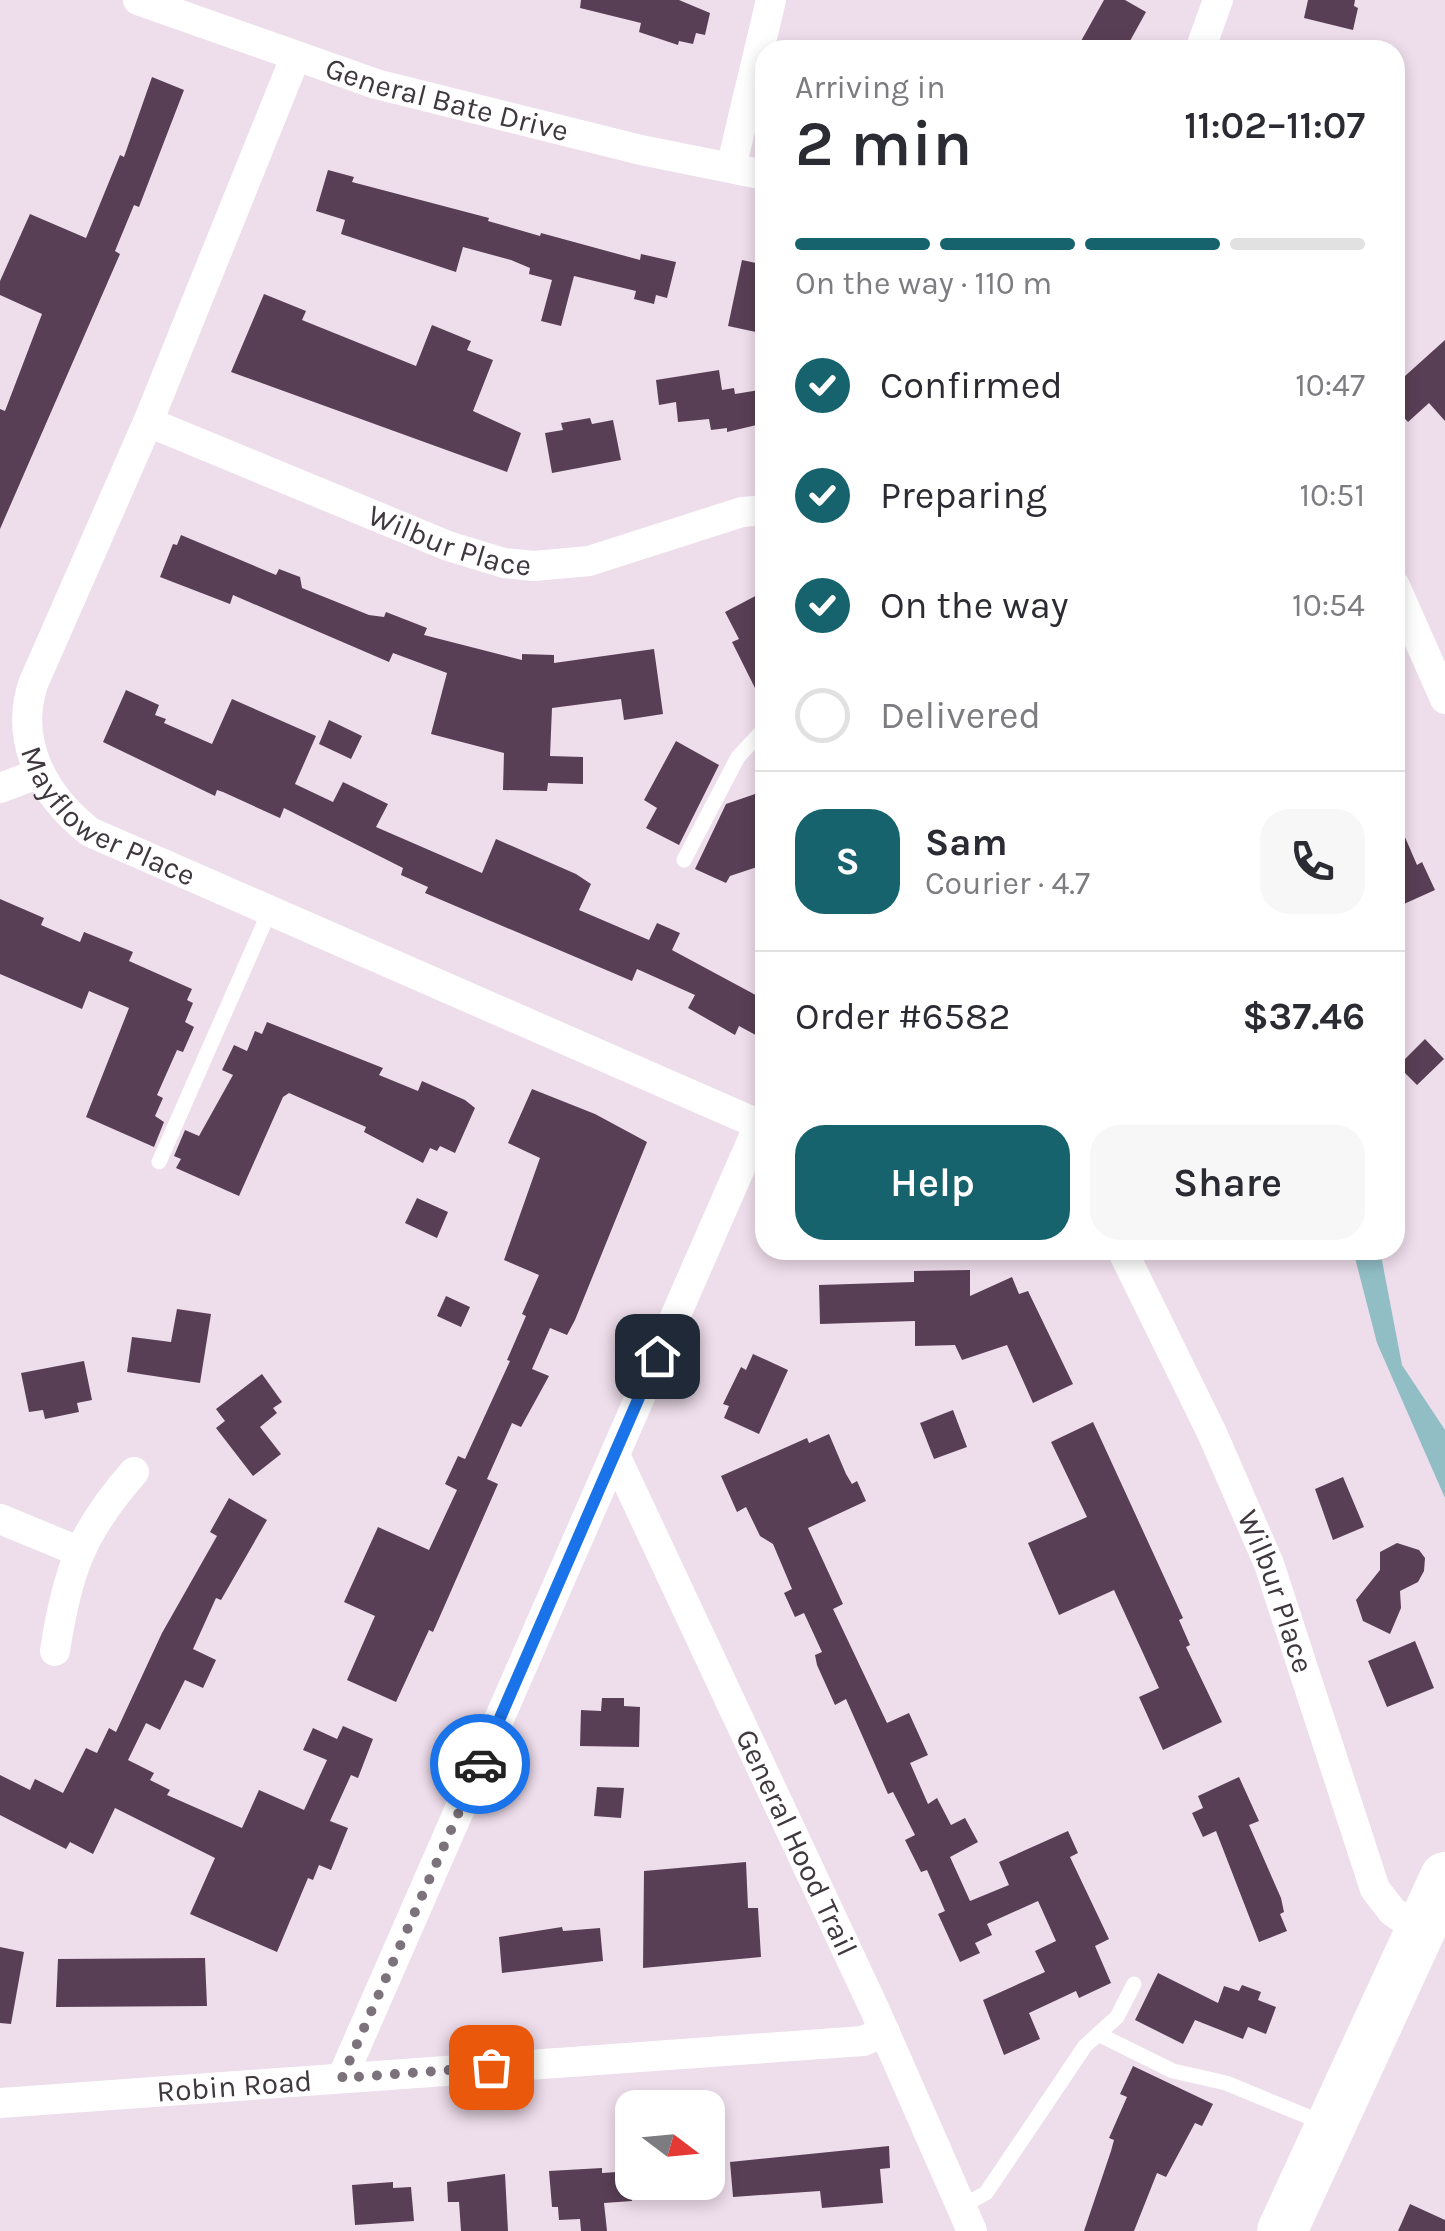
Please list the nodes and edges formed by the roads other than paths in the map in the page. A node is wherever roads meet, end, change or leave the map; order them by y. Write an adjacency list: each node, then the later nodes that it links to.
1 (138, 0): 6 (street, General Bate Drive)
2 (771, 0): 4 (street)
3 (1218, 0): 5 (street)
4 (761, 40)
5 (1204, 40)
6 (295, 58): 8 (street, General Bate Drive); 10 (street, Mayflower Place)
7 (755, 67): 8 (street)
8 (731, 168): 9 (street, General Bate Drive)
9 (755, 172)
10 (148, 422): 11 (street, Wilbur Place); 15 (street, Mayflower Place)
11 (755, 511)
12 (1405, 606): 13 (street)
13 (1442, 679)
14 (755, 738): 17 (lane)
15 (40, 773): 16 (street); 18 (street, Mayflower Place)
16 (0, 788)
17 (684, 860)
18 (270, 910): 19 (street, Mayflower Place); 21 (lane)
19 (755, 1123)
20 (755, 1142): 23 (street)
21 (159, 1162)
22 (1127, 1260): 29 (street, Wilbur Place)
23 (615, 1455): 31 (street, General Hood Trail); 33 (street)
24 (134, 1472): 26 (street)
25 (0, 1519): 26 (street)
26 (78, 1551): 27 (street)
27 (55, 1651)
28 (1445, 1877): 29 (main road)
29 (1420, 1931): 35 (main road)
30 (1134, 1984): 32 (lane)
31 (884, 2032): 33 (street, Robin Road); 36 (street, General Hood Trail)
32 (1098, 2034): 35 (lane); 36 (lane)
33 (342, 2078): 34 (street, Robin Road)
34 (0, 2103)
35 (1330, 2125): 37 (main road)
36 (966, 2219)
37 (1282, 2231)

